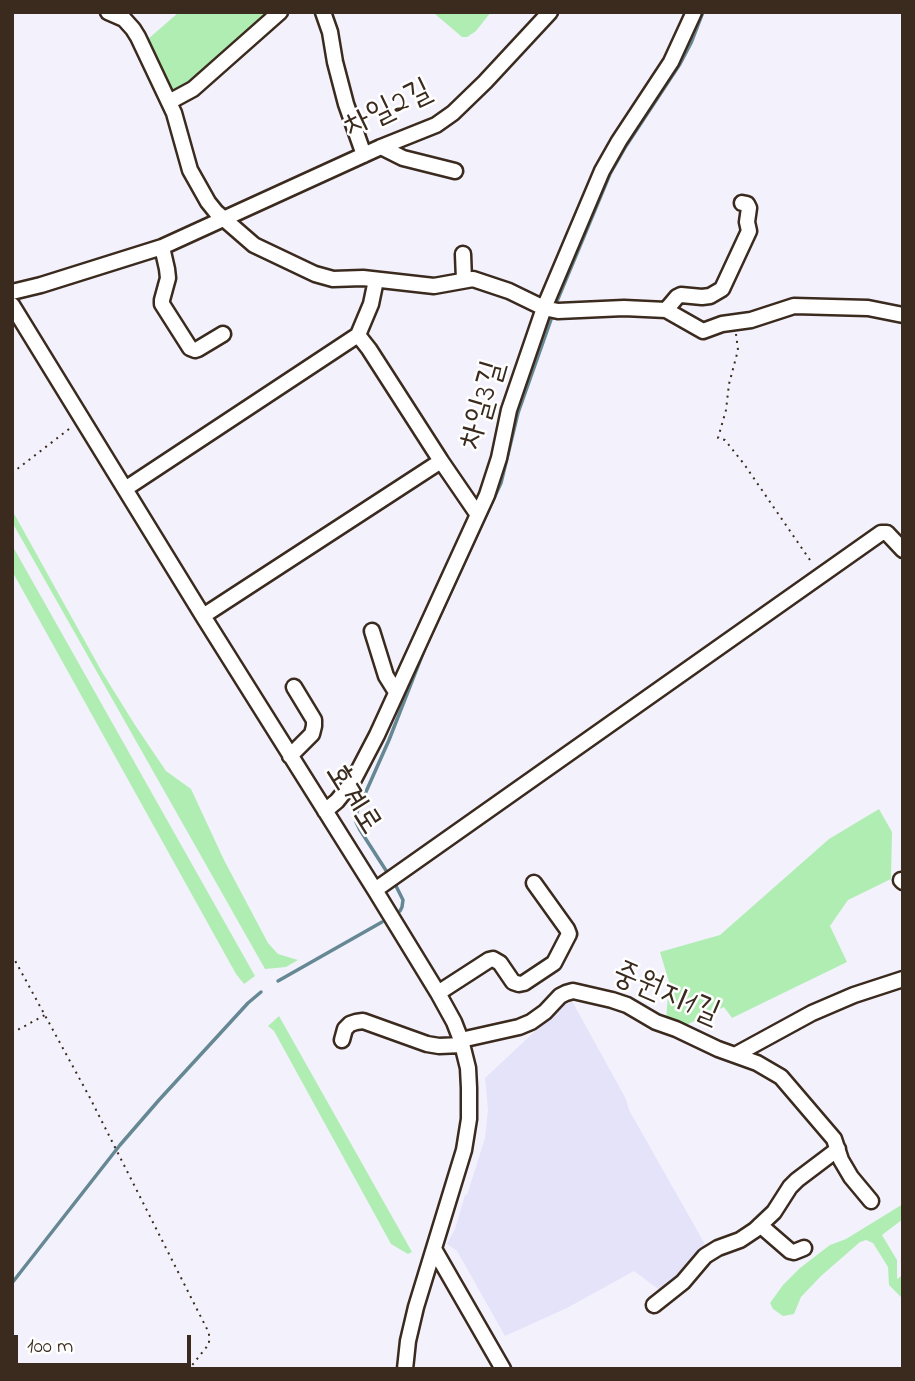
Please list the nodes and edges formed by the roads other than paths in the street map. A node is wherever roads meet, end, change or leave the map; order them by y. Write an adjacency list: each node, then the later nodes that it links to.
1 (108, 12): 6 (street)
2 (323, 12): 8 (street)
3 (550, 12): 7 (street, 차일2길)
4 (694, 12): 18 (street, 차일3길)
5 (275, 14): 6 (street)
6 (169, 102): 11 (street)
7 (382, 147): 8 (street, 차일2길); 9 (street)
8 (364, 155): 11 (street, 차일2길)
9 (455, 171)
10 (742, 203): 19 (street)
11 (224, 219): 12 (street, 차일2길); 14 (street)
12 (162, 247): 16 (street, 차일2길); 21 (street)
13 (463, 254): 15 (street)
14 (376, 279): 15 (street); 22 (street)
15 (464, 280): 18 (street)
16 (12, 292)
17 (12, 304): 24 (street, 호계로)
18 (551, 310): 19 (street); 25 (street, 차일3길)
19 (666, 310): 20 (street)
20 (903, 315)
21 (223, 334)
22 (358, 335): 23 (street); 24 (street)
23 (441, 461): 25 (street); 27 (street)
24 (125, 489): 27 (street, 호계로)
25 (478, 515): 30 (street, 차일3길)
26 (903, 550): 34 (street)
27 (203, 617): 31 (street, 호계로)
28 (372, 631): 30 (street)
29 (294, 687): 31 (street)
30 (396, 692): 32 (street, 차일3길)
31 (290, 756): 32 (street, 호계로)
32 (325, 811): 34 (street, 호계로)
33 (534, 883): 36 (street)
34 (375, 890): 36 (street, 호계로)
35 (903, 979): 39 (street, 중원지1길)
36 (438, 993): 38 (street, 호계로)
37 (342, 1040): 38 (street, 중원지1길)
38 (462, 1043): 39 (street, 중원지1길); 44 (street, 호계로)
39 (735, 1055): 40 (street, 중원지1길)
40 (838, 1149): 41 (street, 중원지1길); 42 (street)
41 (871, 1201)
42 (760, 1225): 43 (street); 45 (street)
43 (804, 1248)
44 (434, 1249): 46 (street, 호계로); 47 (street)
45 (654, 1305)
46 (405, 1369)
47 (503, 1369)

